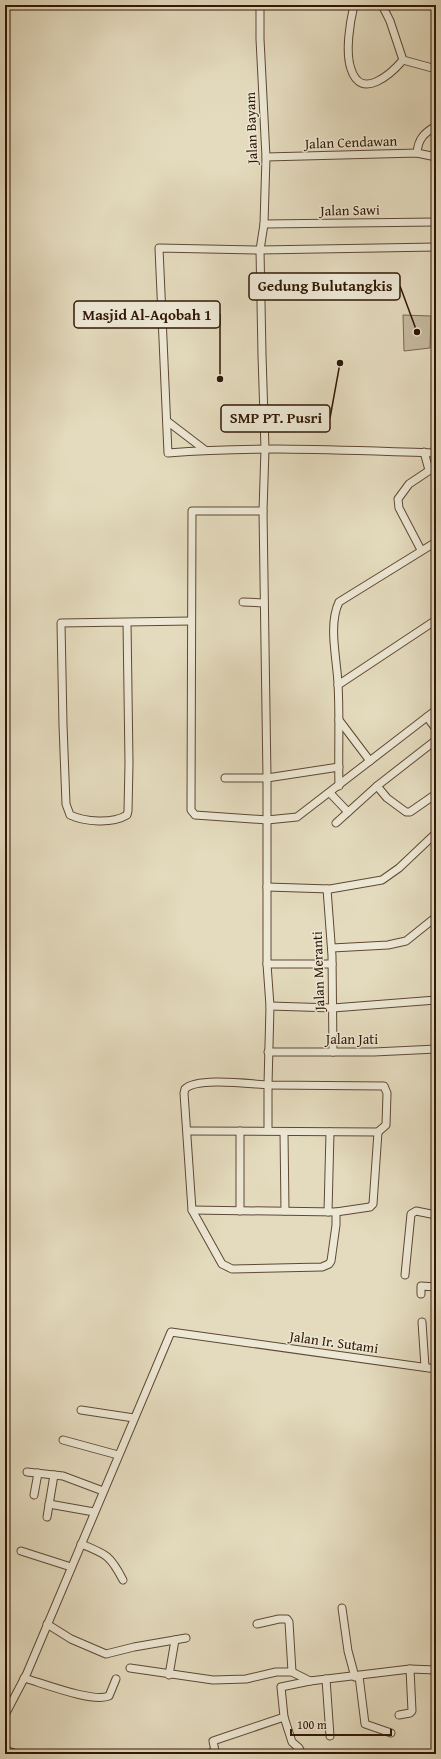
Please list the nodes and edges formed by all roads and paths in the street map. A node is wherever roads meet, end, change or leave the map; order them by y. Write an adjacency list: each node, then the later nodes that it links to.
1 (260, 5): 8 (street, Jalan Bayam)
2 (354, 5): 4 (street)
3 (382, 5): 4 (street)
4 (403, 60): 5 (street)
5 (436, 69)
6 (436, 126): 7 (street)
7 (417, 153): 8 (street, Jalan Cendawan); 9 (street, Jalan Cendawan)
8 (266, 157): 11 (street, Jalan Bayam)
9 (436, 157)
10 (436, 222): 11 (street, Jalan Sawi)
11 (264, 224): 13 (street, Jalan Bayam)
12 (436, 247): 13 (street)
13 (260, 250): 14 (street); 15 (street, Jalan Bayam)
14 (167, 421): 16 (street); 16 (street)
15 (265, 449): 16 (street); 17 (street); 21 (street, Jalan Bayam)
16 (205, 450)
17 (424, 452): 18 (street); 20 (street)
18 (436, 453)
19 (436, 466): 20 (street)
20 (429, 470): 23 (street)
21 (263, 511): 25 (street, Jalan Bayam); 27 (street)
22 (436, 542): 23 (street)
23 (421, 550): 29 (street)
24 (243, 602): 25 (street)
25 (264, 603): 38 (street, Jalan Bayam)
26 (436, 620): 29 (street)
27 (191, 621): 28 (street); 44 (street)
28 (127, 622): 28 (street)
29 (338, 685): 32 (street)
30 (436, 710): 31 (street)
31 (427, 717): 33 (street); 35 (street)
32 (338, 719): 35 (street); 36 (street)
33 (436, 729)
34 (436, 740): 40 (street)
35 (370, 762): 39 (street)
36 (339, 767): 38 (street); 39 (street)
37 (224, 778): 38 (street)
38 (267, 778): 44 (street, Jalan Bayam)
39 (339, 786): 41 (street)
40 (377, 786): 42 (street); 43 (street)
41 (330, 793): 43 (street); 44 (street)
42 (436, 794)
43 (348, 812): 45 (street)
44 (267, 820): 47 (street, Jalan Bayam)
45 (336, 823)
46 (436, 834): 48 (street)
47 (267, 887): 48 (street); 51 (street, Jalan Bayam)
48 (327, 889): 50 (street, Jalan Meranti)
49 (436, 917): 50 (street)
50 (332, 948): 52 (street, Jalan Meranti)
51 (267, 964): 52 (street); 55 (street, Jalan Bayam)
52 (332, 964): 56 (street, Jalan Meranti)
53 (436, 996): 54 (street)
54 (433, 1000): 56 (street)
55 (270, 1006): 56 (street); 58 (street, Jalan Bayam)
56 (333, 1008): 59 (street, Jalan Meranti)
57 (436, 1049): 59 (street, Jalan Jati)
58 (268, 1052): 59 (street, Jalan Jati); 60 (street, Jalan Bayam)
59 (333, 1052)
60 (268, 1085): 61 (street); 63 (street, Jalan Bayam); 66 (street)
61 (188, 1131): 62 (street); 67 (street)
62 (240, 1131): 63 (street); 68 (street)
63 (268, 1132): 64 (street)
64 (284, 1132): 65 (street); 69 (street)
65 (330, 1132): 66 (street); 70 (street)
66 (378, 1132): 70 (street)
67 (192, 1210): 68 (street); 70 (street)
68 (240, 1211): 69 (street)
69 (285, 1211): 70 (street)
70 (332, 1212)
71 (436, 1215): 72 (street)
72 (405, 1275)
73 (436, 1287): 74 (street)
74 (421, 1294)
75 (422, 1322): 76 (street)
76 (426, 1367): 77 (street, Jalan Ir. Sutami); 79 (street, Jalan Ir. Sutami)
77 (436, 1368)
78 (81, 1410): 79 (street)
79 (134, 1418): 81 (street)
80 (63, 1440): 81 (street)
81 (118, 1455): 85 (street)
82 (27, 1472): 83 (street)
83 (38, 1473): 84 (street); 86 (street)
84 (54, 1475): 85 (street); 87 (street)
85 (103, 1492): 88 (street)
86 (34, 1495)
87 (49, 1504): 88 (street); 89 (street)
88 (94, 1512): 90 (street)
89 (47, 1517)
90 (81, 1544): 92 (street); 93 (street)
91 (21, 1551): 92 (street)
92 (71, 1567): 95 (street)
93 (123, 1580)
94 (342, 1608): 104 (street)
95 (47, 1624): 98 (street); 105 (street)
96 (257, 1624): 102 (street)
97 (186, 1638): 98 (street)
98 (175, 1640): 103 (street)
99 (130, 1668): 103 (street)
100 (410, 1669): 101 (street); 104 (street); 110 (street)
101 (436, 1670)
102 (292, 1672): 103 (street); 108 (street)
103 (169, 1675)
104 (357, 1676): 107 (street); 112 (street)
105 (24, 1678): 106 (street); 109 (street)
106 (116, 1679)
107 (326, 1679): 108 (street); 113 (street)
108 (310, 1681): 111 (street)
109 (5, 1715)
110 (399, 1716)
111 (284, 1717): 115 (street); 117 (street)
112 (391, 1732)
113 (330, 1736)
114 (5, 1750): 116 (street)
115 (213, 1753)
116 (17, 1754)
117 (302, 1754)

